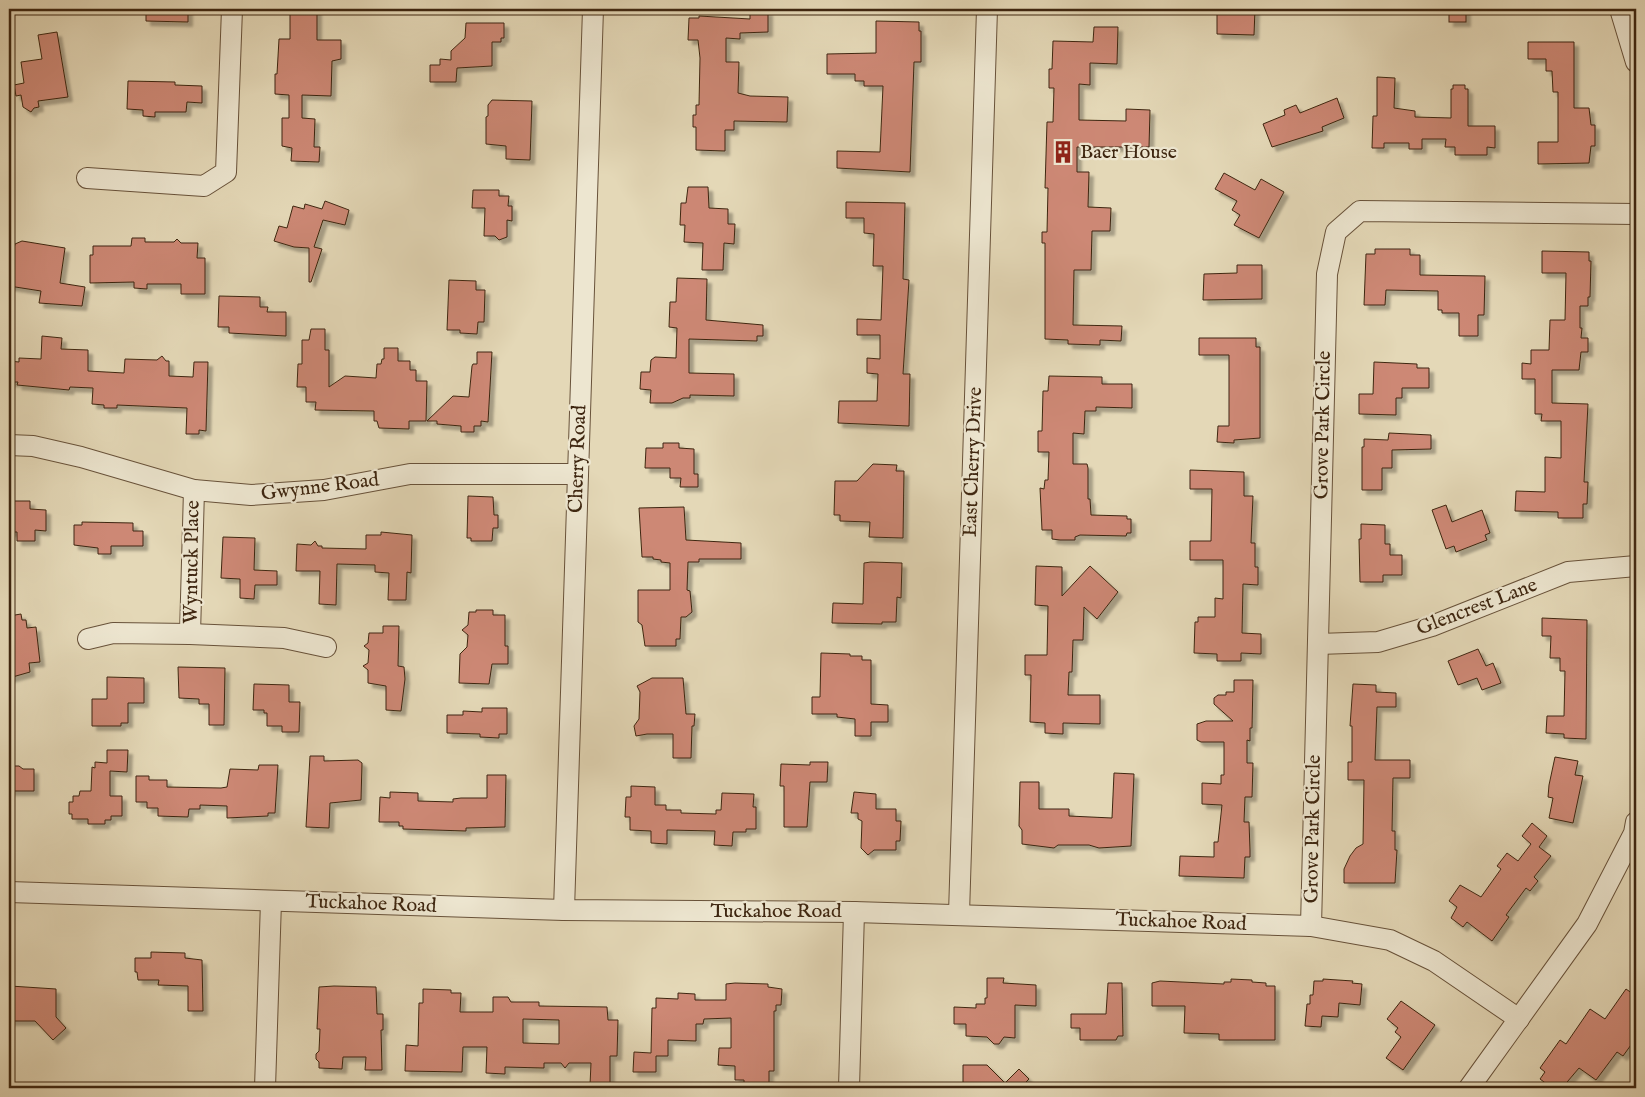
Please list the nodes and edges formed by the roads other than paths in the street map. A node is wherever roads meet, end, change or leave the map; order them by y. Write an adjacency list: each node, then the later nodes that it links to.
1 (232, 9): 6 (street)
2 (593, 9): 9 (street, Cherry Road)
3 (987, 9): 21 (street, East Cherry Drive)
4 (1620, 9): 5 (street)
5 (1636, 62)
6 (87, 178)
7 (1636, 214): 14 (street, Grove Park Circle)
8 (9, 445): 10 (street, Gwynne Road)
9 (578, 474): 10 (street, Gwynne Road); 19 (street, Cherry Road)
10 (194, 490): 12 (street, Wyntuck Place)
11 (1636, 566): 14 (street, Glencrest Lane)
12 (190, 634): 13 (street, Wyntuck Place); 15 (street, Wyntuck Place)
13 (88, 639)
14 (1318, 644): 22 (street, Grove Park Circle)
15 (326, 647)
16 (1636, 822): 23 (street)
17 (9, 892): 18 (street, Tuckahoe Road)
18 (271, 900): 19 (street, Tuckahoe Road); 24 (street)
19 (564, 910): 20 (street, Tuckahoe Road)
20 (854, 912): 21 (street, Tuckahoe Road); 25 (street)
21 (959, 914): 22 (street, Tuckahoe Road)
22 (1311, 926): 23 (street, Tuckahoe Road)
23 (1519, 1019): 26 (street)
24 (265, 1088)
25 (849, 1088)
26 (1469, 1088)

